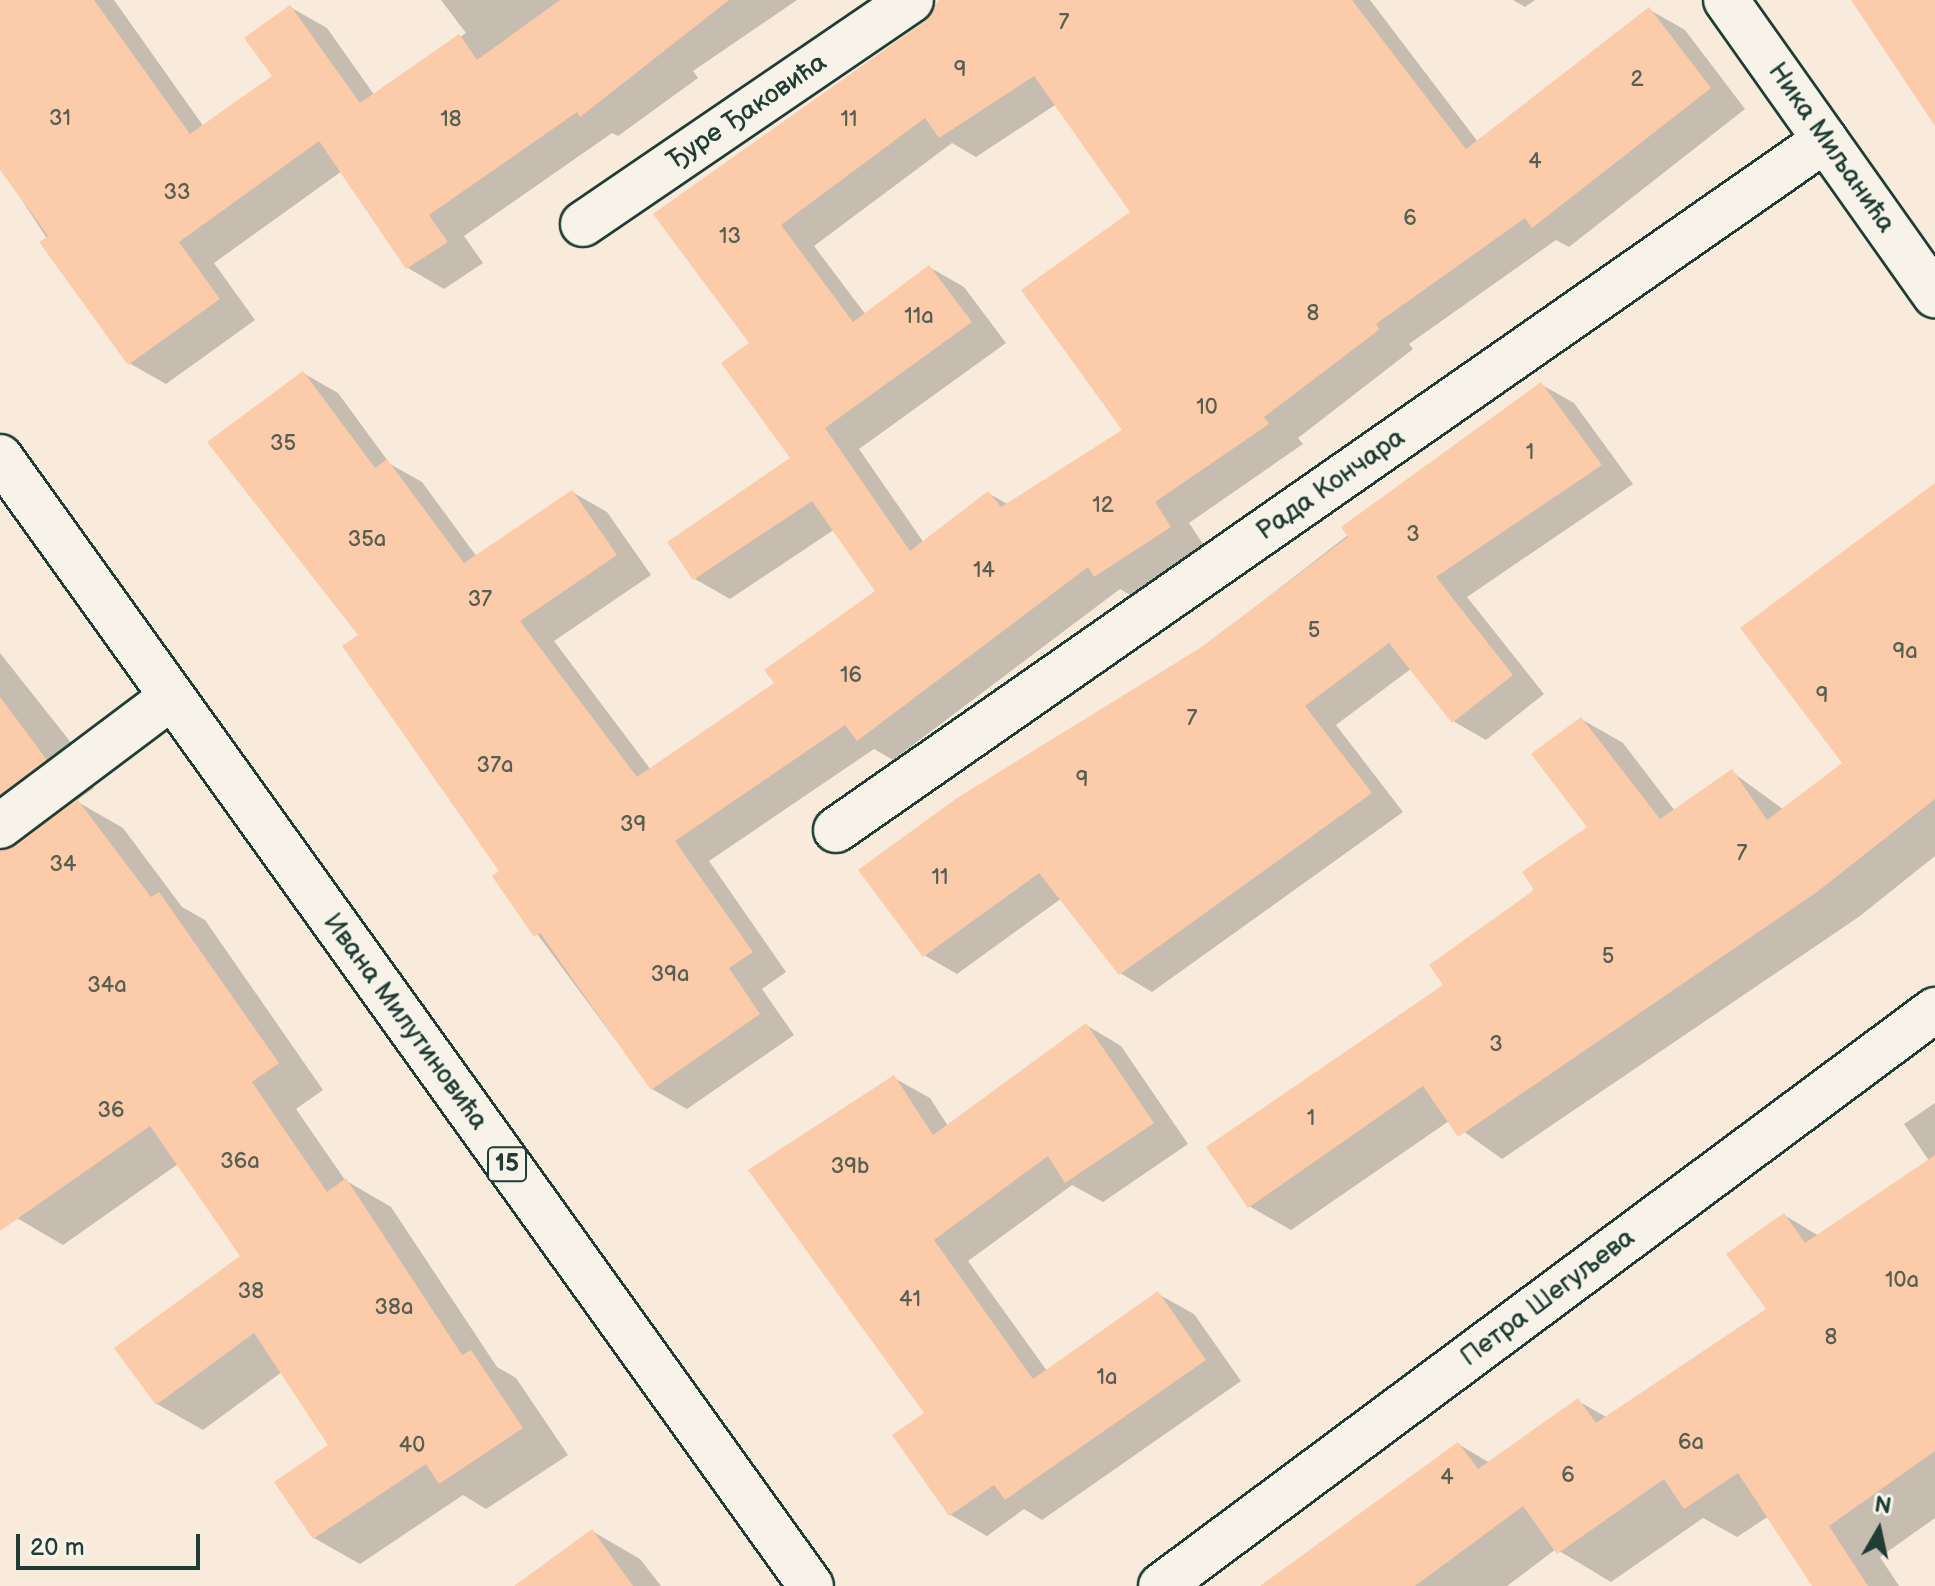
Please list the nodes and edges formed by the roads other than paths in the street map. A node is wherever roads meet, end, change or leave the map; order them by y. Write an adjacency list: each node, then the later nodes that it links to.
1 (911, 0): 4 (street, Ђуре Ђаковића)
2 (1726, 0): 3 (street, Ника Миљанића)
3 (1825, 140): 5 (street, Ника Миљанића); 9 (street, Рада Кончара)
4 (583, 224)
5 (1935, 295)
6 (0, 457): 7 (street, Ивана Милутиновића / 15)
7 (172, 697): 8 (street); 11 (street, Ивана Милутиновића / 15)
8 (0, 826)
9 (836, 830)
10 (1935, 1010): 12 (street, Петра Шегуљева)
11 (811, 1586)
12 (1161, 1586)

